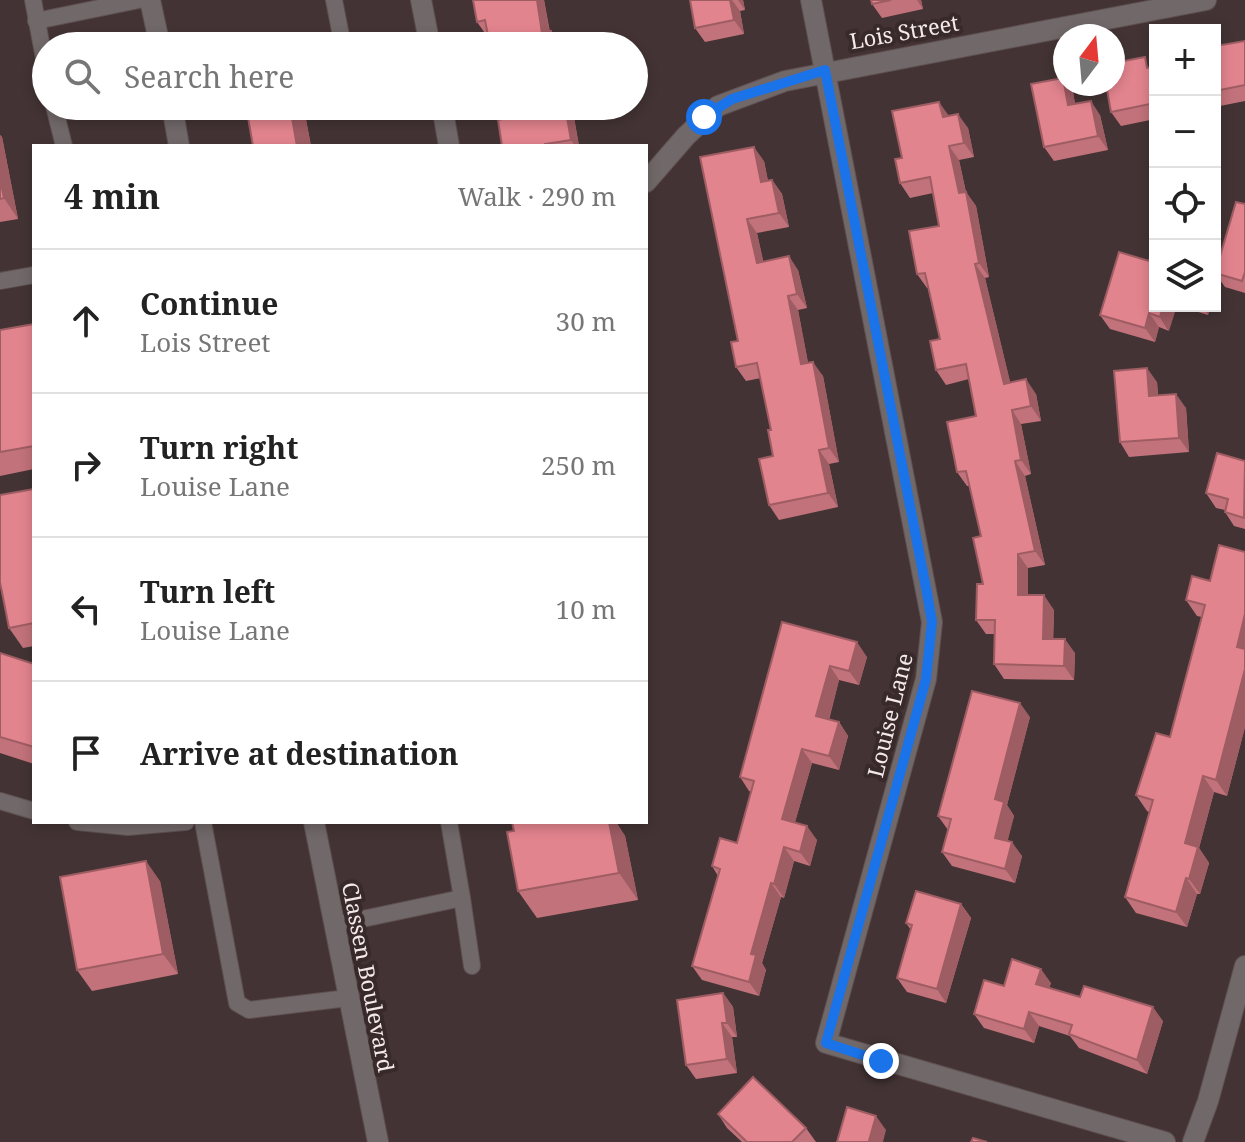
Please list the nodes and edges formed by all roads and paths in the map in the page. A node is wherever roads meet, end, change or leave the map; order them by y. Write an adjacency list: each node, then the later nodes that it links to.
1 (33, 0): 8 (lane)
2 (139, 0): 8 (lane)
3 (150, 0): 10 (street)
4 (334, 0): 11 (lane)
5 (421, 0): 12 (street)
6 (811, 0): 13 (street, Louise Lane)
7 (1199, 1): 13 (street, Lois Street)
8 (36, 21): 9 (lane)
9 (38, 32)
10 (157, 32)
11 (340, 32)
12 (427, 32)
13 (825, 70): 20 (street, Lois Street); 36 (street, Louise Lane)
14 (58, 120): 17 (lane)
15 (174, 120): 18 (street)
16 (444, 120): 19 (street)
17 (64, 144)
18 (179, 144)
19 (449, 144)
20 (648, 180)
21 (32, 275): 22 (lane)
22 (0, 281)
23 (0, 801): 24 (lane)
24 (32, 810)
25 (97, 824): 26 (lane)
26 (163, 824)
27 (203, 824): 34 (lane)
28 (314, 824): 31 (street, Classen Boulevard)
29 (449, 824): 30 (lane)
30 (462, 898): 31 (lane); 32 (lane)
31 (334, 925): 34 (street, Classen Boulevard)
32 (472, 966)
33 (1245, 966): 37 (street)
34 (348, 998): 35 (street, Classen Boulevard)
35 (378, 1142)
36 (1165, 1142)
37 (1193, 1142)

